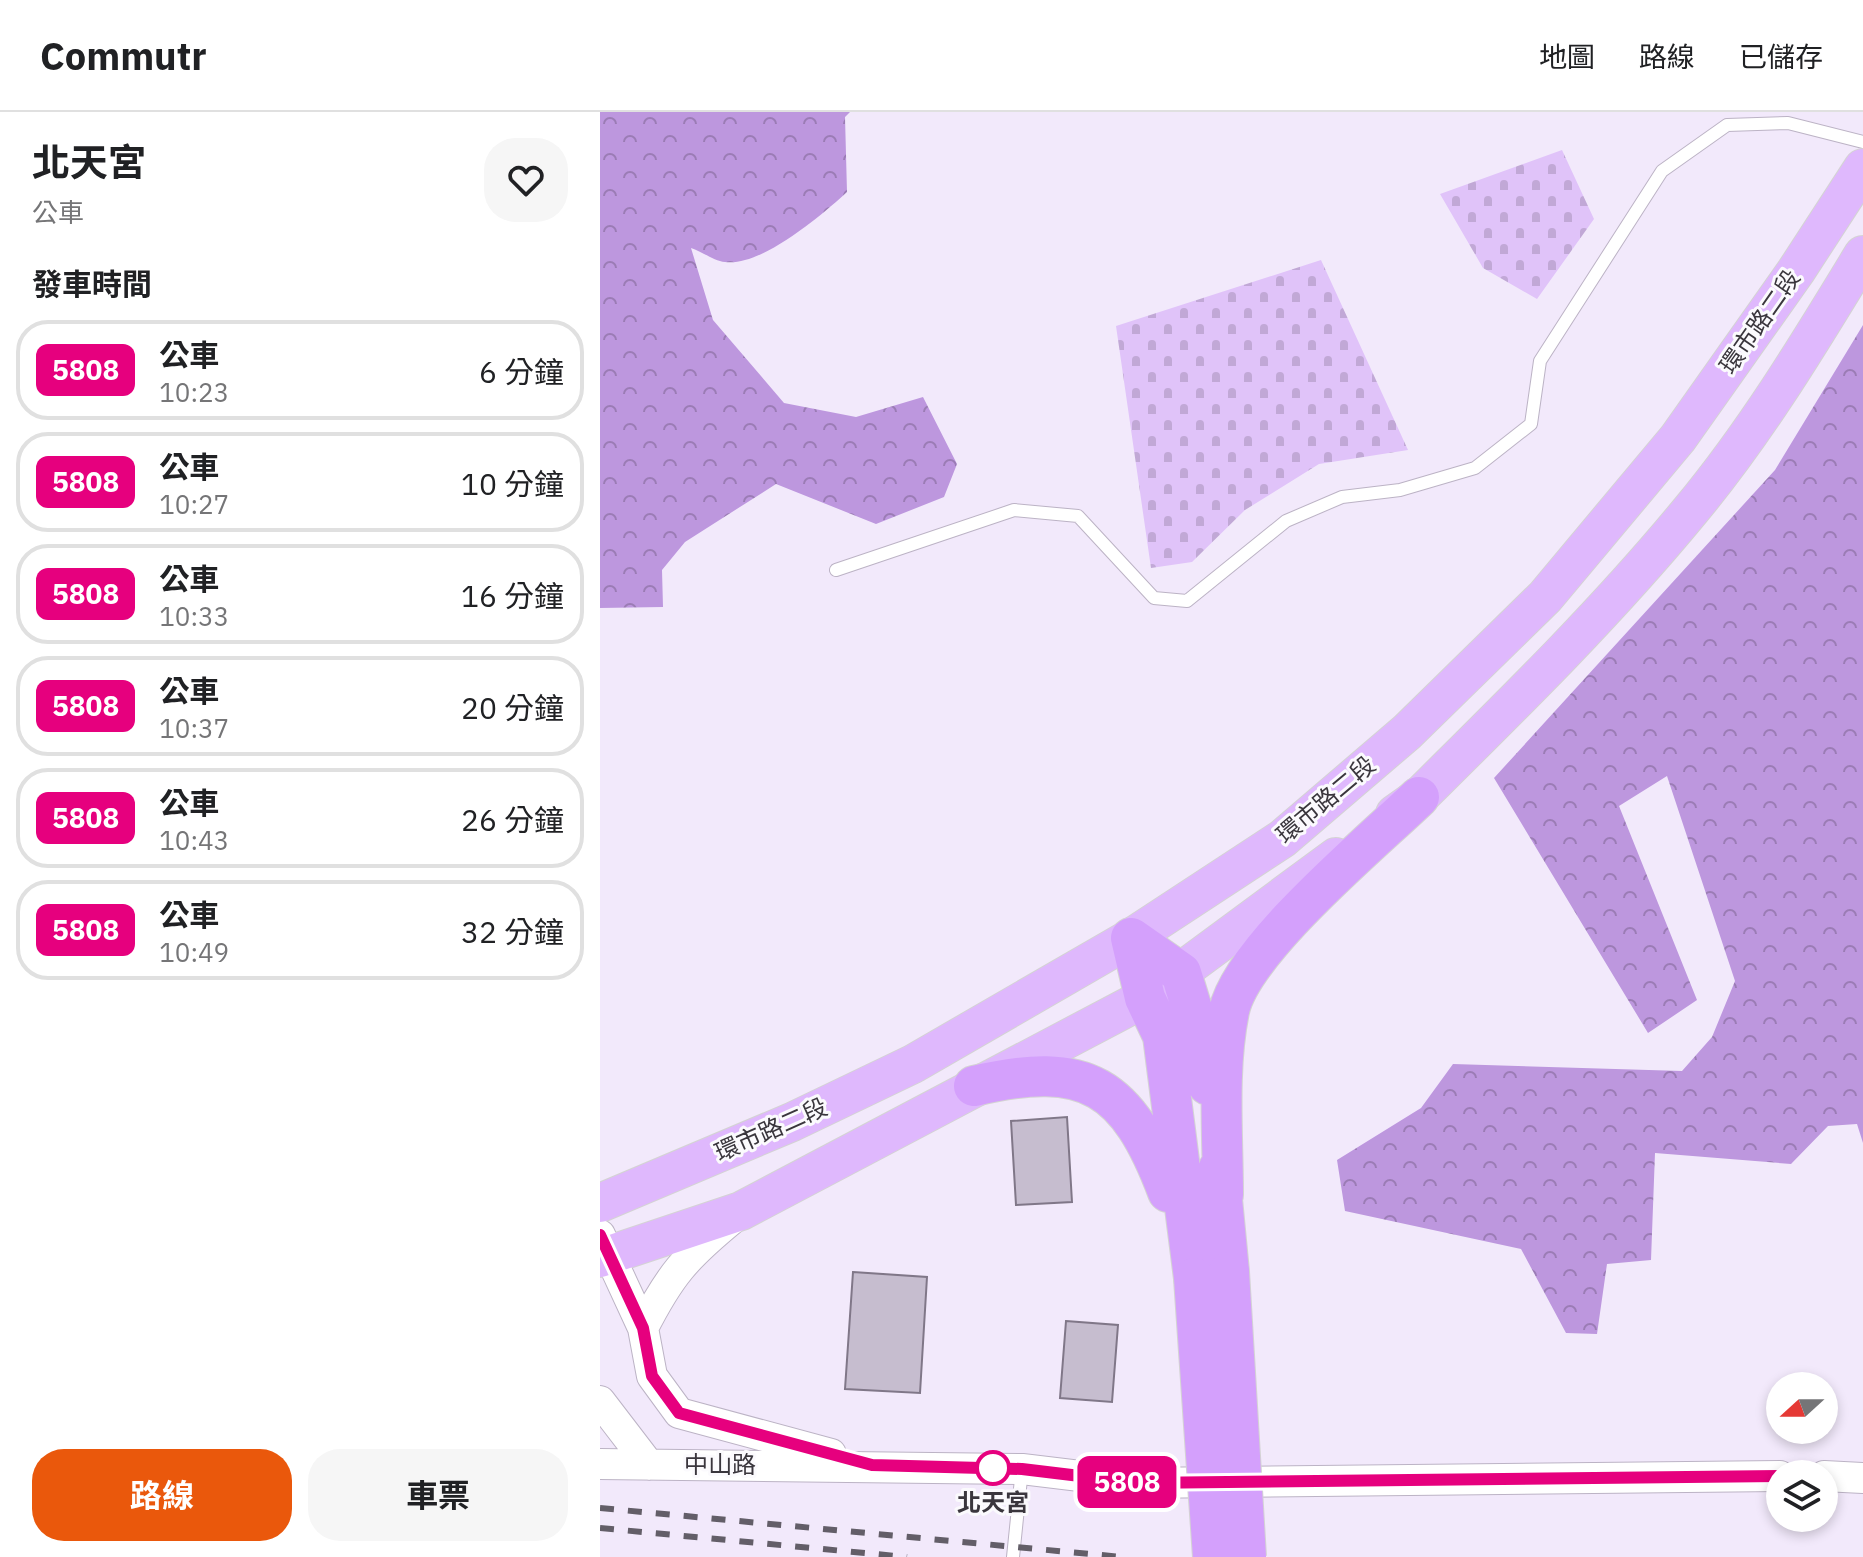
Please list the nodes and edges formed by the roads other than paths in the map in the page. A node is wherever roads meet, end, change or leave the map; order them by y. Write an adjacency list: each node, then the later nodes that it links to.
1 (1863, 142): 4 (lane)
2 (1863, 168): 6 (main road, 環市路二段)
3 (1863, 255): 5 (main road, 環市路二段)
4 (836, 570)
5 (1419, 797): 7 (main road, 環市路二段); 10 (highway)
6 (1131, 938): 7 (highway); 8 (highway); 11 (main road, 環市路二段)
7 (1181, 973): 8 (main road, 環市路二段); 10 (highway)
8 (1145, 998): 9 (main road, 環市路二段); 14 (highway)
9 (974, 1086): 12 (main road, 環市路二段); 14 (highway)
10 (1223, 1195): 14 (highway)
11 (600, 1203)
12 (741, 1211): 13 (main road, 環市路二段); 15 (street)
13 (602, 1250): 15 (street, 中山路)
14 (1204, 1266): 25 (highway, bridge); 26 (highway, bridge)
15 (643, 1328): 19 (street, 中山路)
16 (600, 1401): 18 (street, 中山路)
17 (600, 1464): 18 (street)
18 (649, 1465): 19 (street, 中山路)
19 (872, 1465): 20 (street, 中山路)
20 (1022, 1469): 21 (street, 中山路); 24 (lane)
21 (1766, 1476)
22 (1838, 1477): 23 (street)
23 (1863, 1478)
24 (1013, 1557)
25 (1213, 1557)
26 (1246, 1557)

